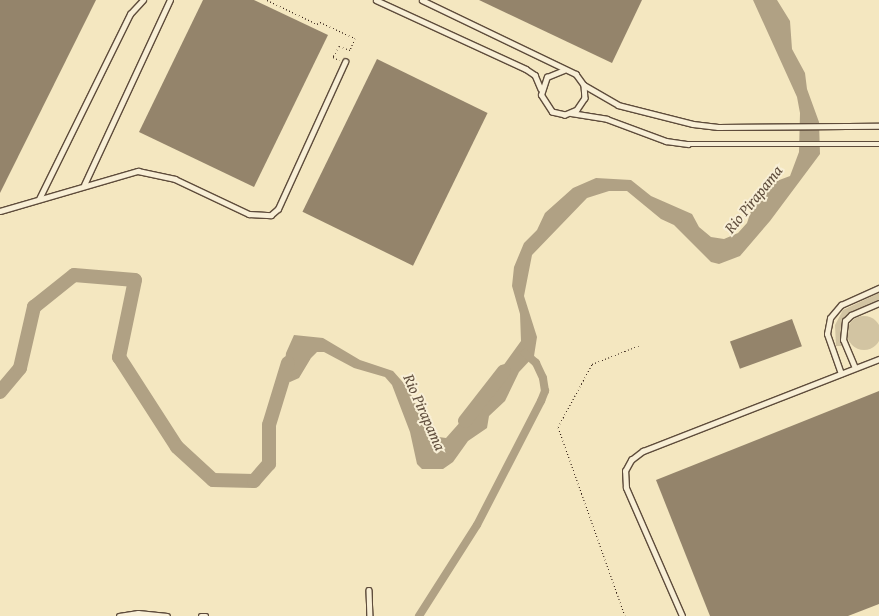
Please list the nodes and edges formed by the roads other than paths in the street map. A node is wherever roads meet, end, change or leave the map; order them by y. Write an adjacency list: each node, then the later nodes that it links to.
1 (143, 0): 13 (lane)
2 (170, 0): 12 (lane)
3 (376, 0): 8 (lane)
4 (422, 0): 6 (lane)
5 (345, 62): 12 (lane)
6 (564, 70): 7 (lane); 8 (lane)
7 (584, 85): 9 (lane); 10 (lane)
8 (541, 89): 9 (lane)
9 (571, 114): 11 (lane)
10 (879, 126)
11 (879, 144)
12 (84, 186): 13 (lane)
13 (39, 199): 14 (lane)
14 (0, 211)
15 (879, 288): 19 (lane)
16 (879, 304): 18 (lane)
17 (879, 359): 18 (lane)
18 (855, 368): 19 (lane)
19 (841, 374): 26 (lane)
20 (369, 590): 25 (lane)
21 (119, 616): 22 (lane)
22 (167, 616)
23 (201, 616): 24 (lane)
24 (206, 616)
25 (370, 616)
26 (682, 616)

